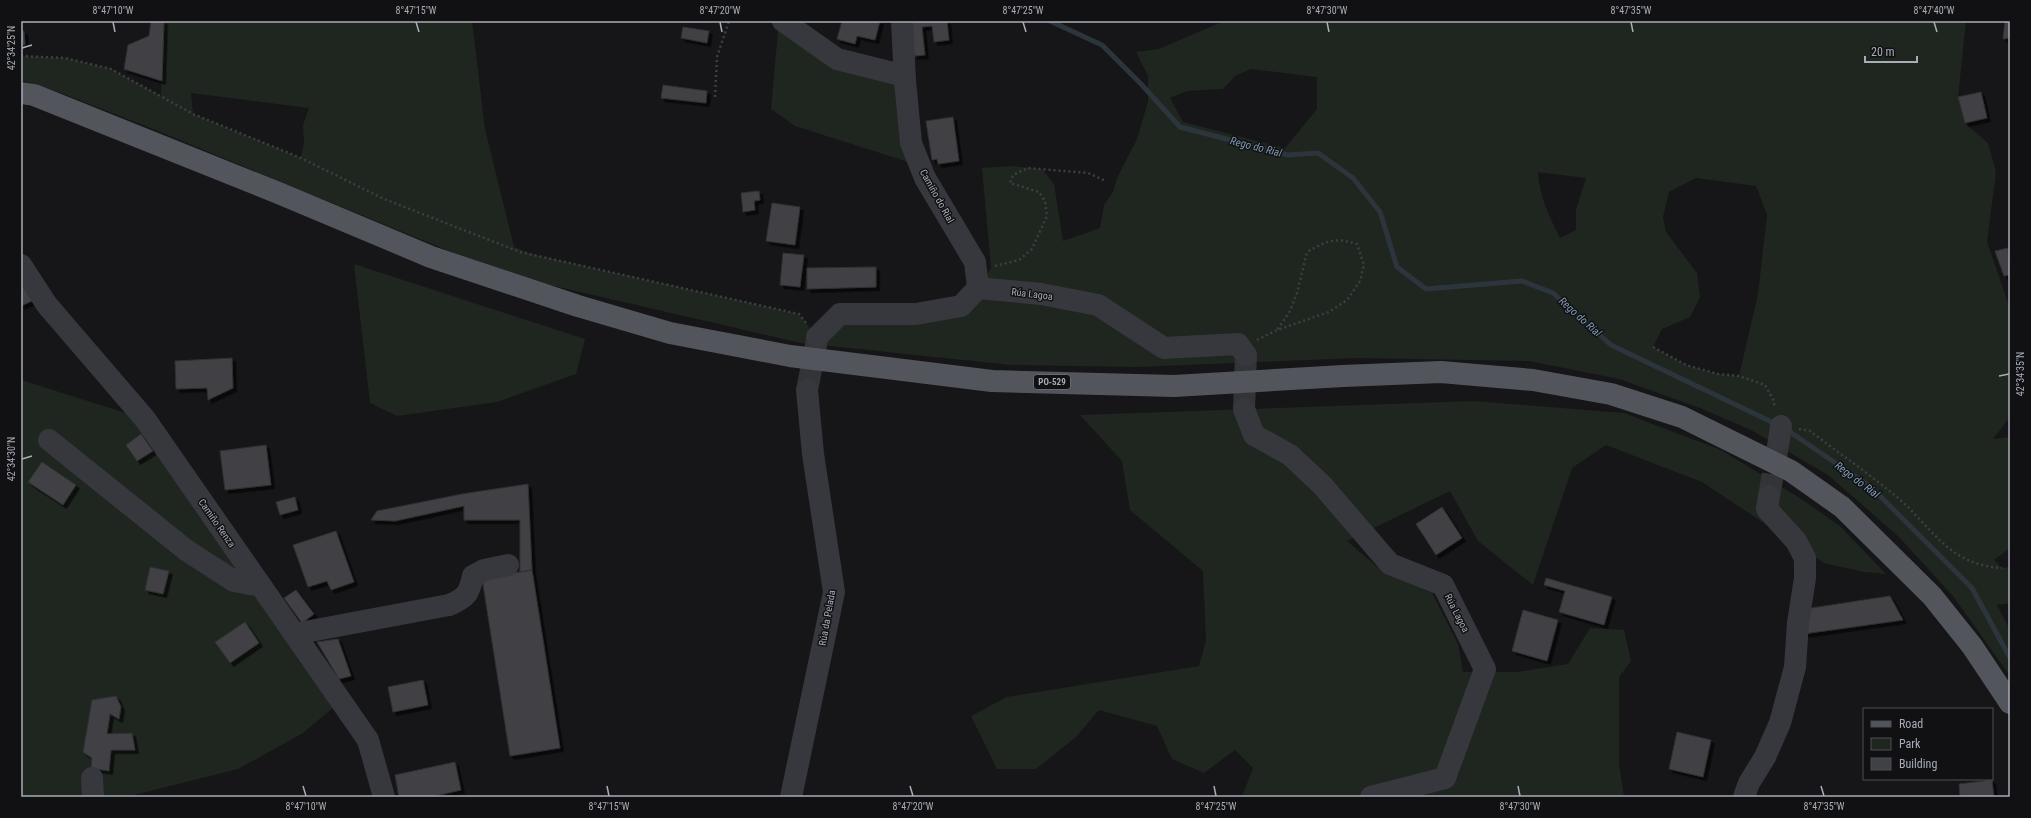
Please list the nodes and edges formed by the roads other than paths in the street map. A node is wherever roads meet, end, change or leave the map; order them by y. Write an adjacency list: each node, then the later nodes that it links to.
1 (783, 21): 3 (street)
2 (902, 21): 3 (street, Camiño do Rial)
3 (905, 76): 6 (street, Camiño do Rial)
4 (21, 93): 16 (main road, PO-529)
5 (21, 265): 14 (street, Camiño Renza)
6 (978, 288): 7 (street); 8 (street, Rúa Lagoa)
7 (817, 337)
8 (1242, 349)
9 (807, 390): 18 (street, Rúa da Pelada)
10 (1244, 409): 19 (street, Rúa Lagoa)
11 (49, 440): 14 (street)
12 (1769, 496): 20 (street)
13 (508, 565): 15 (street)
14 (261, 586): 15 (street, Camiño Renza)
15 (294, 634): 17 (street, Camiño Renza)
16 (2010, 703)
17 (384, 797)
18 (791, 797)
19 (1371, 797)
20 (1744, 797)

